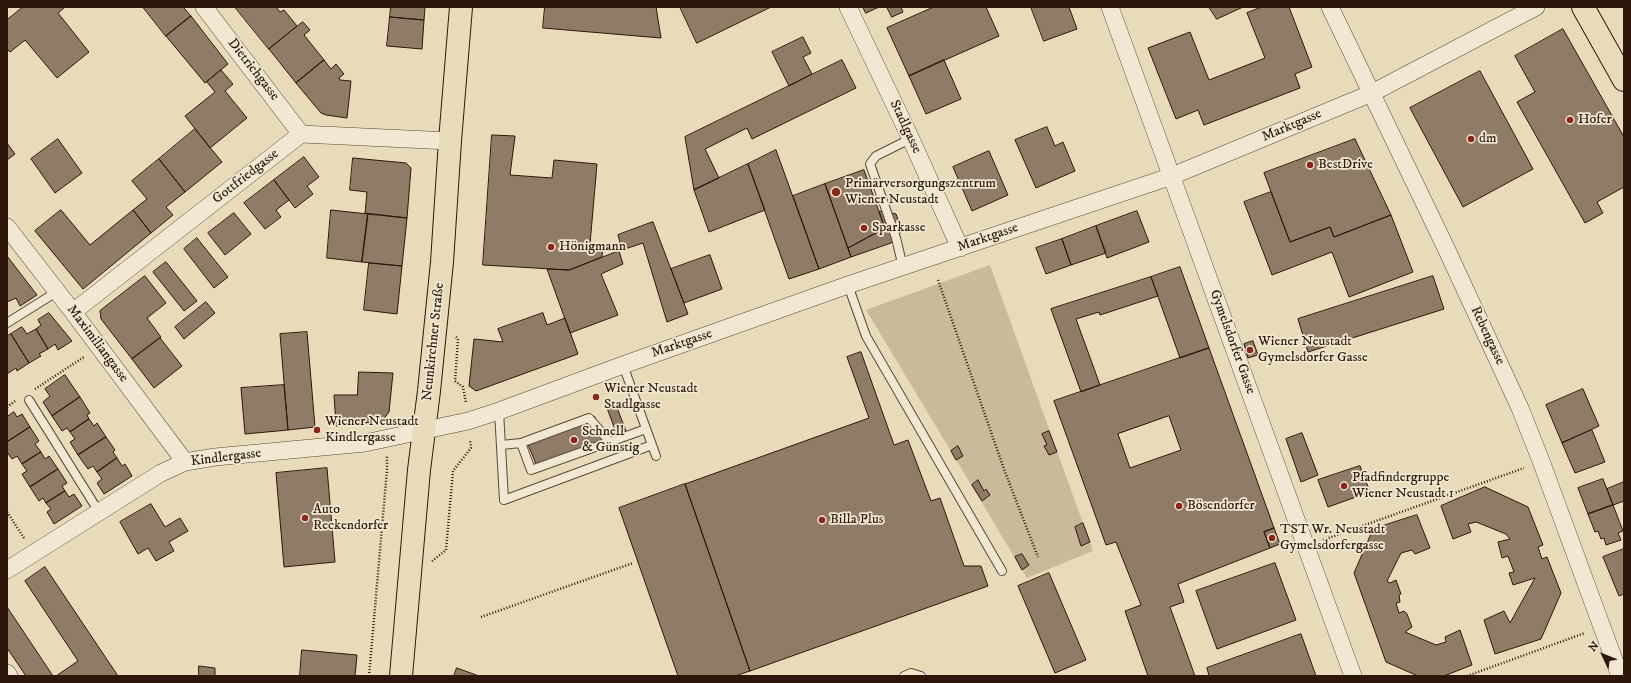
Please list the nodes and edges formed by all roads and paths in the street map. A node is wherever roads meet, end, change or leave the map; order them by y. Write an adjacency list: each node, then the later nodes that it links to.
1 (204, 7): 10 (street, Dietrichgasse)
2 (461, 7): 12 (main road, Neunkirchner Straße)
3 (848, 7): 11 (street, Stadlgasse)
4 (1110, 7): 13 (street, Gymelsdorfer Gasse)
5 (1330, 7): 9 (street, Rebengasse)
6 (1536, 7): 9 (street, Marktgasse)
7 (1583, 7): 8 (main road)
8 (1624, 80)
9 (1372, 93): 13 (street, Marktgasse); 40 (street, Rebengasse)
10 (301, 134): 12 (street); 20 (street, Gottfriedgasse)
11 (910, 137): 15 (street, Stadlgasse); 16 (lane)
12 (450, 141): 32 (main road, Neunkirchner Straße)
13 (1172, 176): 15 (street, Marktgasse); 44 (street, Gymelsdorfer Gasse)
14 (7, 227): 19 (street, Maximiliangasse)
15 (960, 248): 16 (street, Marktgasse)
16 (902, 267): 18 (street, Marktgasse)
17 (938, 280): 47 (path)
18 (848, 285): 24 (street, Marktgasse); 50 (lane)
19 (58, 292): 20 (street, Maximiliangasse); 21 (lane)
20 (73, 312): 23 (street, Maximiliangasse)
21 (7, 323)
22 (458, 339): 26 (path)
23 (100, 347): 25 (path); 41 (street, Maximiliangasse)
24 (623, 365): 30 (street, Marktgasse); 31 (lane)
25 (32, 391)
26 (465, 395)
27 (20, 399): 29 (path)
28 (29, 400): 43 (lane)
29 (7, 407)
30 (499, 411): 32 (street, Marktgasse); 36 (lane)
31 (646, 429): 33 (lane); 35 (lane)
32 (424, 431): 41 (street, Kindlergasse); 56 (main road, Neunkirchner Straße)
33 (610, 442): 34 (lane); 34 (lane)
34 (521, 443): 36 (lane)
35 (652, 444): 36 (lane); 39 (lane)
36 (501, 446)
37 (471, 448): 45 (path)
38 (387, 455): 55 (path)
39 (656, 456)
40 (1541, 461): 44 (path); 52 (street, Rebengasse)
41 (185, 462): 43 (street, Kindlergasse)
42 (7, 512): 46 (path)
43 (99, 512): 46 (street, Kindlergasse)
44 (1306, 546): 59 (street, Gymelsdorfer Gasse)
45 (446, 550)
46 (33, 554): 49 (street, Kindlergasse)
47 (1038, 557)
48 (632, 563): 51 (path)
49 (7, 570)
50 (1002, 571)
51 (481, 617)
52 (1603, 626): 60 (path); 61 (street, Rebengasse)
53 (7, 673): 54 (street)
54 (9, 676)
55 (369, 676)
56 (401, 676)
57 (904, 676): 58 (lane)
58 (921, 676)
59 (1353, 676)
60 (1467, 676)
61 (1620, 676)

